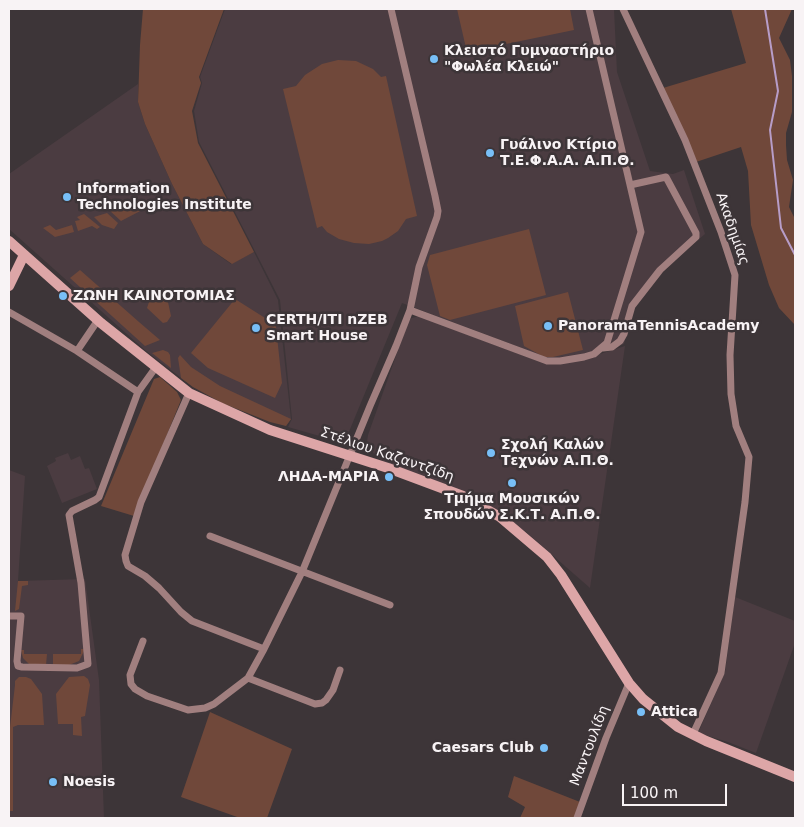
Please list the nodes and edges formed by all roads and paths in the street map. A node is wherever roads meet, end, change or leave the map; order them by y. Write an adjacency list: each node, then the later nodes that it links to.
1 (391, 9): 8 (street)
2 (589, 9): 4 (street)
3 (623, 9): 26 (street, Ακαδημίας)
4 (630, 185): 11 (street); 11 (street)
5 (9, 241): 6 (main road, Στέλιου Καζαντζίδη)
6 (24, 255): 7 (main road); 10 (main road, Στέλιου Καζαντζίδη)
7 (9, 286)
8 (410, 310): 11 (street); 16 (street)
9 (9, 312): 12 (street)
10 (98, 320): 12 (street); 13 (main road, Στέλιου Καζαντζίδη)
11 (603, 348)
12 (77, 351): 14 (street)
13 (156, 367): 14 (street); 15 (main road, Στέλιου Καζαντζίδη)
14 (138, 392): 20 (street)
15 (189, 393): 16 (main road, Στέλιου Καζαντζίδη); 22 (street)
16 (350, 455): 18 (street); 25 (main road, Στέλιου Καζαντζίδη)
17 (210, 536): 18 (street)
18 (302, 572): 19 (street); 22 (street)
19 (390, 605)
20 (9, 616)
21 (143, 641): 24 (street)
22 (264, 649): 24 (street)
23 (340, 670): 24 (street)
24 (248, 678)
25 (629, 683): 26 (main road, Στέλιου Καζαντζίδη); 28 (street, Μαντουλίδη)
26 (693, 734): 27 (main road, Στέλιου Καζαντζίδη)
27 (795, 777)
28 (577, 818)

